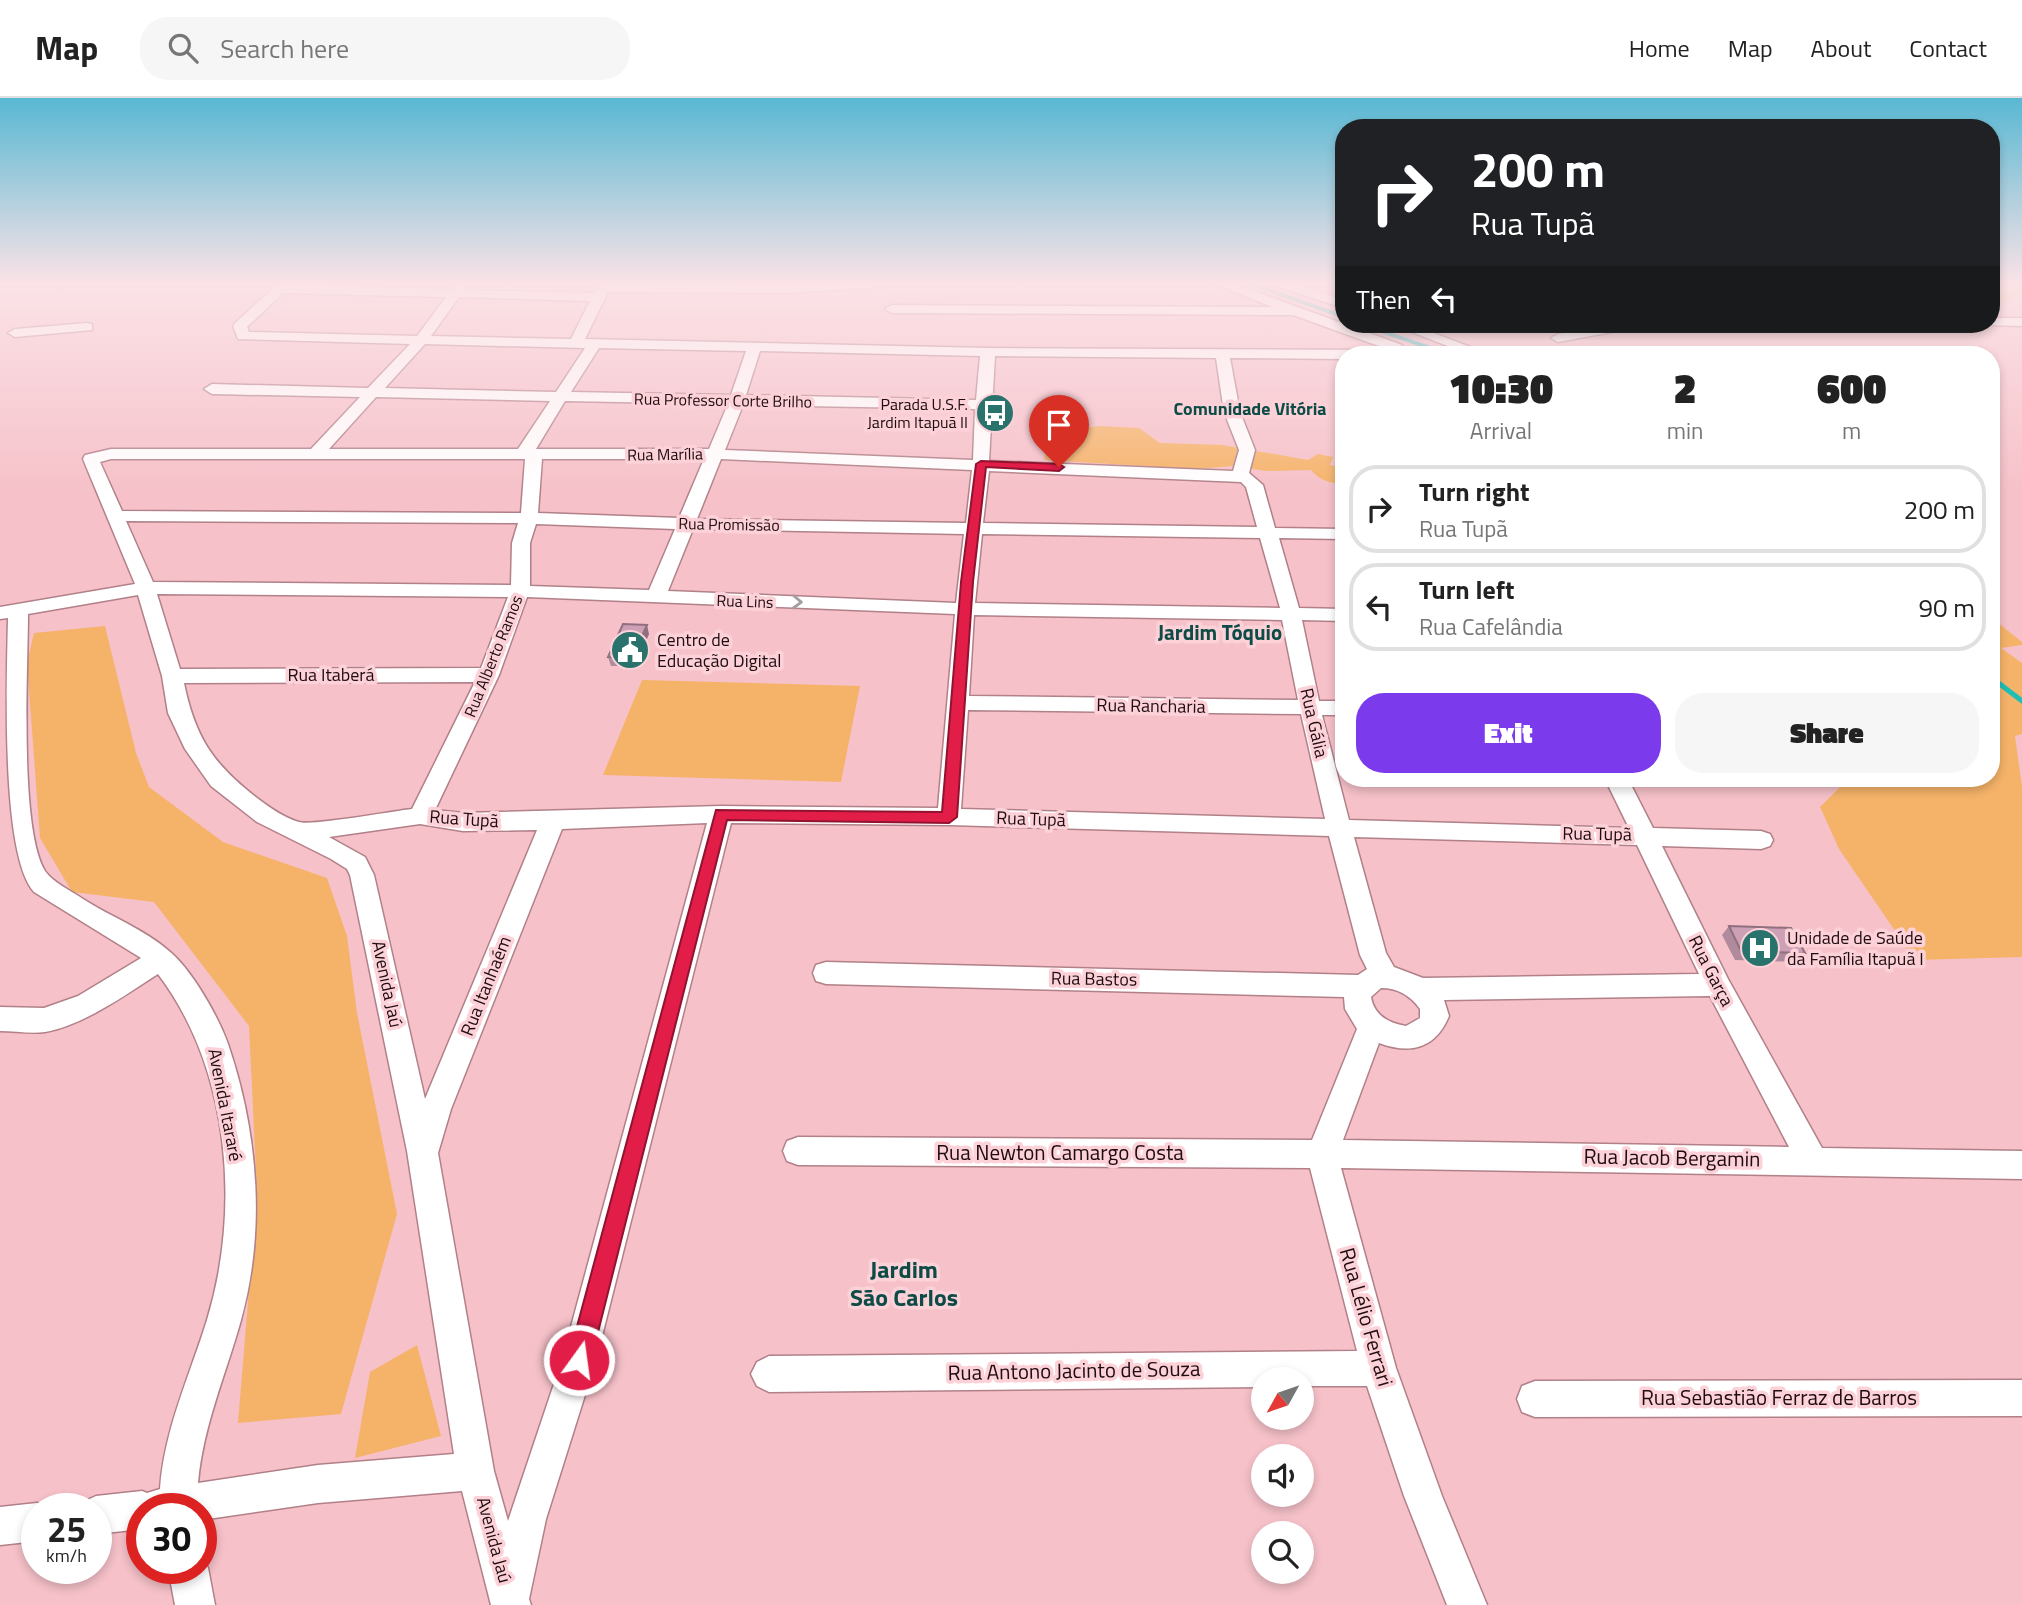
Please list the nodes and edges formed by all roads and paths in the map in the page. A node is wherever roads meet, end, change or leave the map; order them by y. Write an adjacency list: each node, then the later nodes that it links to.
1 (410, 352): 9 (street)
2 (581, 352): 10 (street, Rua Alberto Ramos)
3 (752, 352): 11 (street)
4 (988, 352): 12 (street)
5 (1065, 352): 6 (street)
6 (1223, 353): 7 (street); 18 (street)
7 (1335, 354)
8 (212, 389): 9 (street, Rua Professor Corte Brilho)
9 (374, 392): 10 (street, Rua Professor Corte Brilho); 13 (street)
10 (561, 396): 11 (street, Rua Professor Corte Brilho); 15 (street, Rua Alberto Ramos)
11 (737, 400): 12 (street, Rua Professor Corte Brilho); 14 (street)
12 (983, 405): 17 (street)
13 (316, 453): 15 (street, Rua Marília); 16 (street, Rua Marília)
14 (714, 454): 15 (street, Rua Marília); 17 (street, Rua Marília); 21 (street)
15 (534, 456): 20 (street, Rua Alberto Ramos)
16 (91, 459): 19 (street, Avenida Jaú)
17 (981, 464): 18 (street, Rua Marília); 22 (street)
18 (1240, 475): 23 (street, Rua Gália)
19 (114, 516): 20 (street, Rua Promissão); 25 (street, Avenida Jaú)
20 (529, 517): 21 (street, Rua Promissão); 26 (street, Rua Alberto Ramos)
21 (684, 524): 22 (street, Rua Promissão); 27 (street)
22 (972, 528): 23 (street, Rua Promissão); 28 (street)
23 (1266, 532): 24 (street, Rua Promissão); 30 (street, Rua Gália)
24 (1335, 534)
25 (146, 588): 26 (street, Rua Lins); 29 (street, Rua Lins); 33 (street, Avenida Jaú)
26 (520, 592): 27 (street, Rua Lins); 32 (street, Rua Alberto Ramos)
27 (656, 597): 28 (street, Rua Lins, one-way to 28)
28 (965, 609): 30 (street, Rua Lins); 34 (street)
29 (9, 612): 39 (street, Avenida Itararé)
30 (1291, 613): 31 (street, Rua Lins); 35 (street, Rua Gália)
31 (1335, 615)
32 (489, 675): 33 (street, Rua Itaberá); 40 (street, Rua Alberto Ramos)
33 (172, 676): 44 (street, Avenida Jaú)
34 (959, 703): 35 (street, Rua Rancharia); 41 (street)
35 (1310, 708): 36 (street, Rua Rancharia); 43 (street, Rua Gália)
36 (1335, 708)
37 (1621, 787): 45 (street, Rua Garça)
38 (721, 814): 41 (street, Rua Tupã); 42 (street, Rua Tupã); 69 (street)
39 (9, 815): 47 (street, Avenida Itararé)
40 (421, 816): 42 (street, Rua Tupã); 44 (street, Rua Tupã)
41 (949, 817): 43 (street, Rua Tupã)
42 (553, 821): 54 (street, Rua Itanhaém)
43 (1339, 828): 45 (street, Rua Tupã); 49 (street, Rua Gália)
44 (302, 832): 54 (street, Avenida Jaú)
45 (1643, 835): 46 (street, Rua Tupã); 50 (street, Rua Garça)
46 (1761, 840)
47 (161, 959): 52 (street); 64 (street, Avenida Itararé)
48 (826, 973): 49 (street, Rua Bastos)
49 (1374, 981): 51 (street); 53 (street)
50 (1718, 985): 51 (street); 57 (street, Rua Garça)
51 (1420, 989): 53 (street)
52 (0, 1019)
53 (1372, 1026): 56 (street)
54 (422, 1151): 63 (street, Avenida Jaú)
55 (798, 1151): 56 (street, Rua Newton Camargo Costa)
56 (1322, 1154): 57 (street, Rua Jacob Bergamin); 59 (street, Rua Lélio Ferrari)
57 (1812, 1160): 58 (street, Rua Jacob Bergamin)
58 (2022, 1165)
59 (1379, 1368): 60 (street, Rua Antono Jacinto de Souza); 71 (street, Rua Lélio Ferrari)
60 (769, 1374)
61 (2022, 1398): 62 (street, Rua Sebastião Ferraz de Barros)
62 (1535, 1399)
63 (475, 1471): 65 (street); 69 (street, Avenida Jaú)
64 (168, 1493)
65 (217, 1500)
66 (21, 1524): 67 (street)
67 (0, 1526)
68 (191, 1584): 70 (street)
69 (510, 1602)
70 (195, 1605)
71 (1467, 1605)

